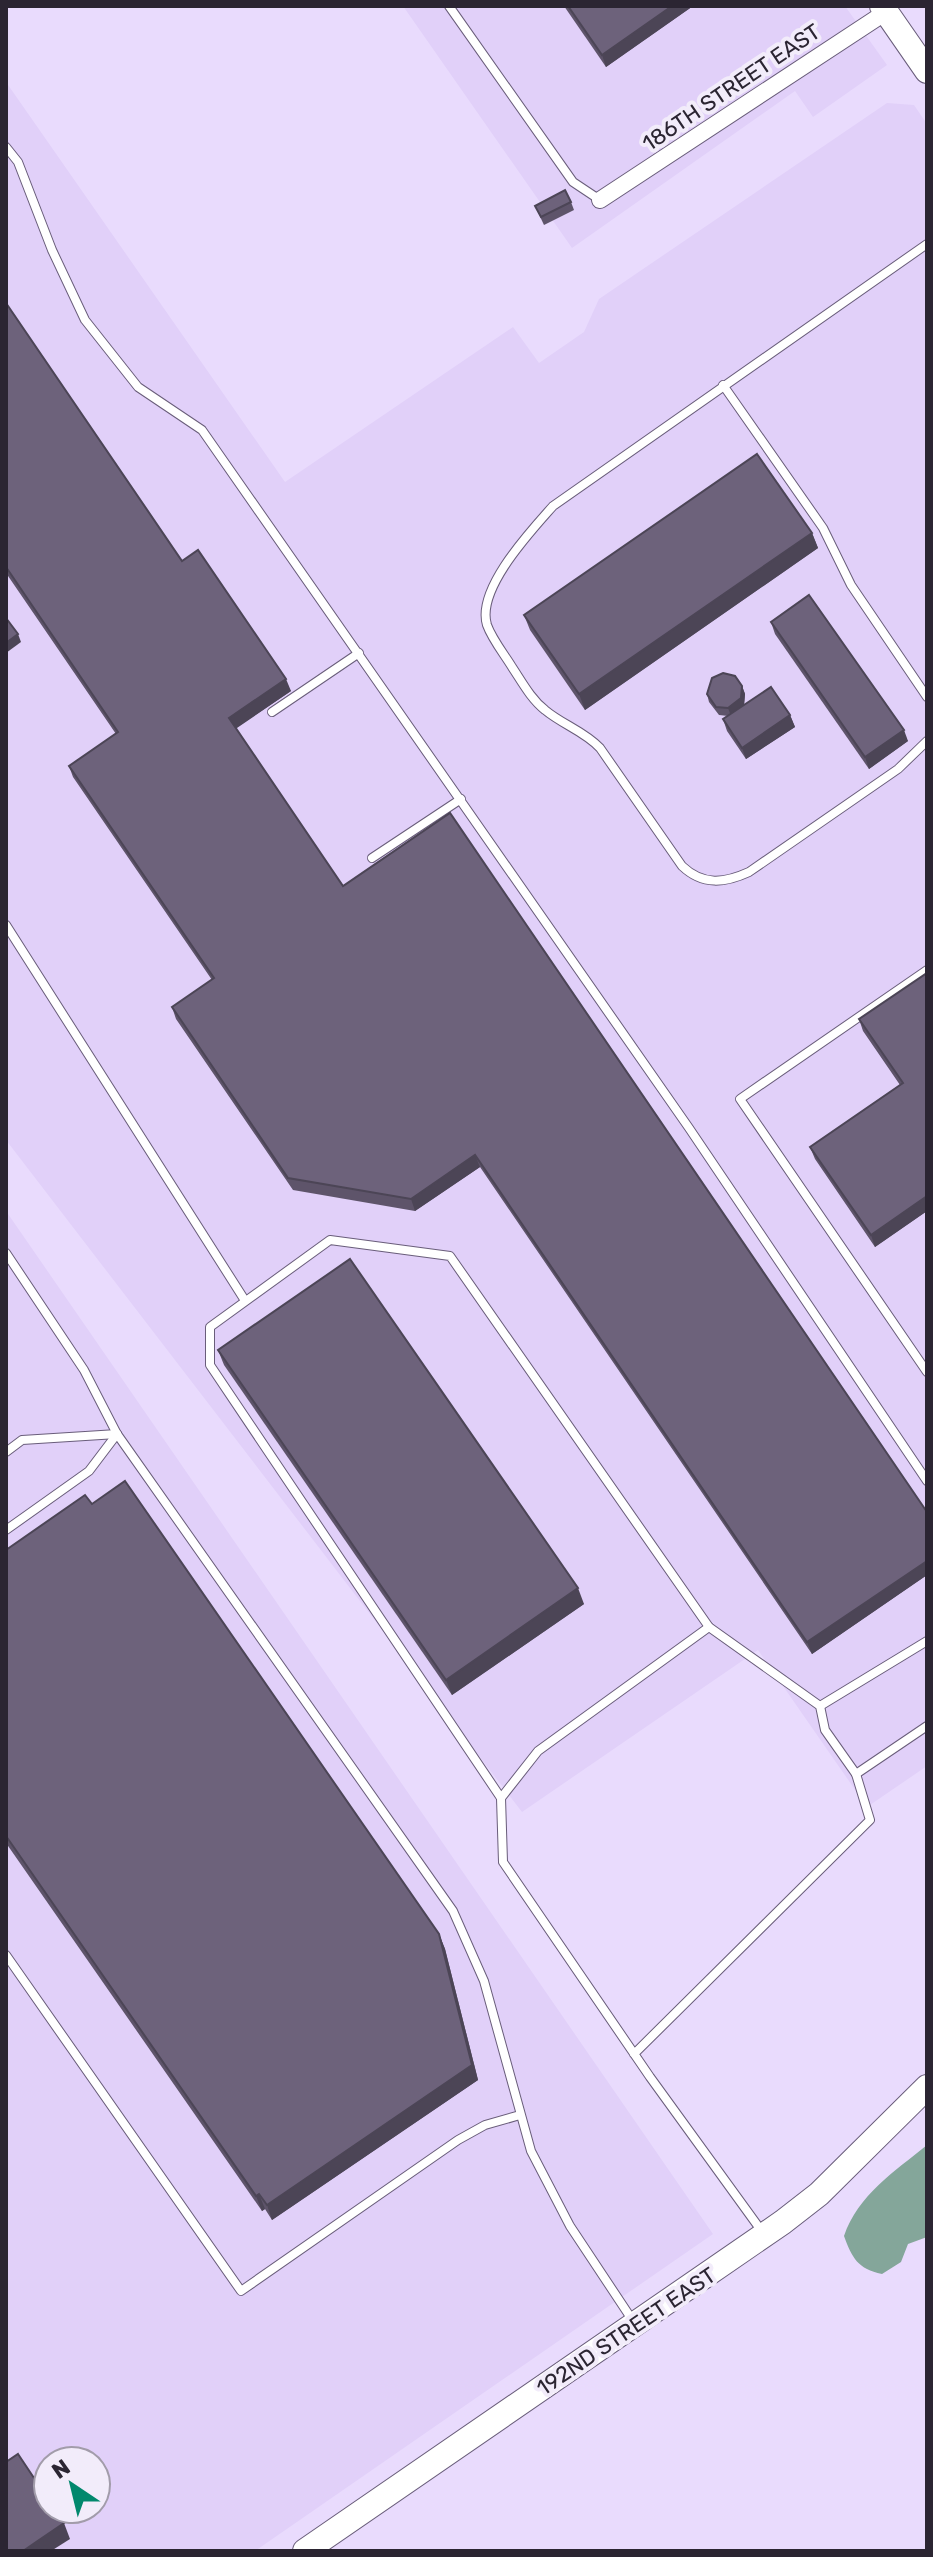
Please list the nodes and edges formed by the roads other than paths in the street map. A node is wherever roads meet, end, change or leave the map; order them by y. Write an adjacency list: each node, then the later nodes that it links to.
1 (449, 6): 5 (lane)
2 (887, 8): 3 (street); 5 (street, 186TH STREET EAST)
3 (927, 71)
4 (6, 147): 8 (lane)
5 (600, 200)
6 (927, 244): 7 (lane)
7 (723, 385): 9 (lane); 11 (lane)
8 (359, 653): 10 (lane); 12 (lane)
9 (927, 697)
10 (272, 712)
11 (927, 741)
12 (461, 799): 13 (lane); 21 (lane)
13 (372, 858)
14 (6, 925): 17 (lane)
15 (927, 970): 18 (lane)
16 (6, 1253): 19 (lane)
17 (244, 1299): 23 (lane); 28 (lane)
18 (927, 1372)
19 (117, 1434): 20 (lane); 22 (lane); 32 (lane)
20 (6, 1452)
21 (927, 1481)
22 (6, 1530)
23 (709, 1627): 25 (lane); 28 (lane)
24 (927, 1641): 25 (lane)
25 (820, 1706): 27 (lane)
26 (927, 1726): 27 (lane)
27 (856, 1774): 30 (lane)
28 (501, 1798): 30 (lane)
29 (6, 1955): 32 (lane)
30 (634, 2054): 33 (lane)
31 (927, 2087): 33 (street, 192ND STREET EAST)
32 (520, 2115): 34 (lane)
33 (765, 2235): 34 (street, 192ND STREET EAST)
34 (636, 2325): 35 (street, 192ND STREET EAST)
35 (305, 2551)

